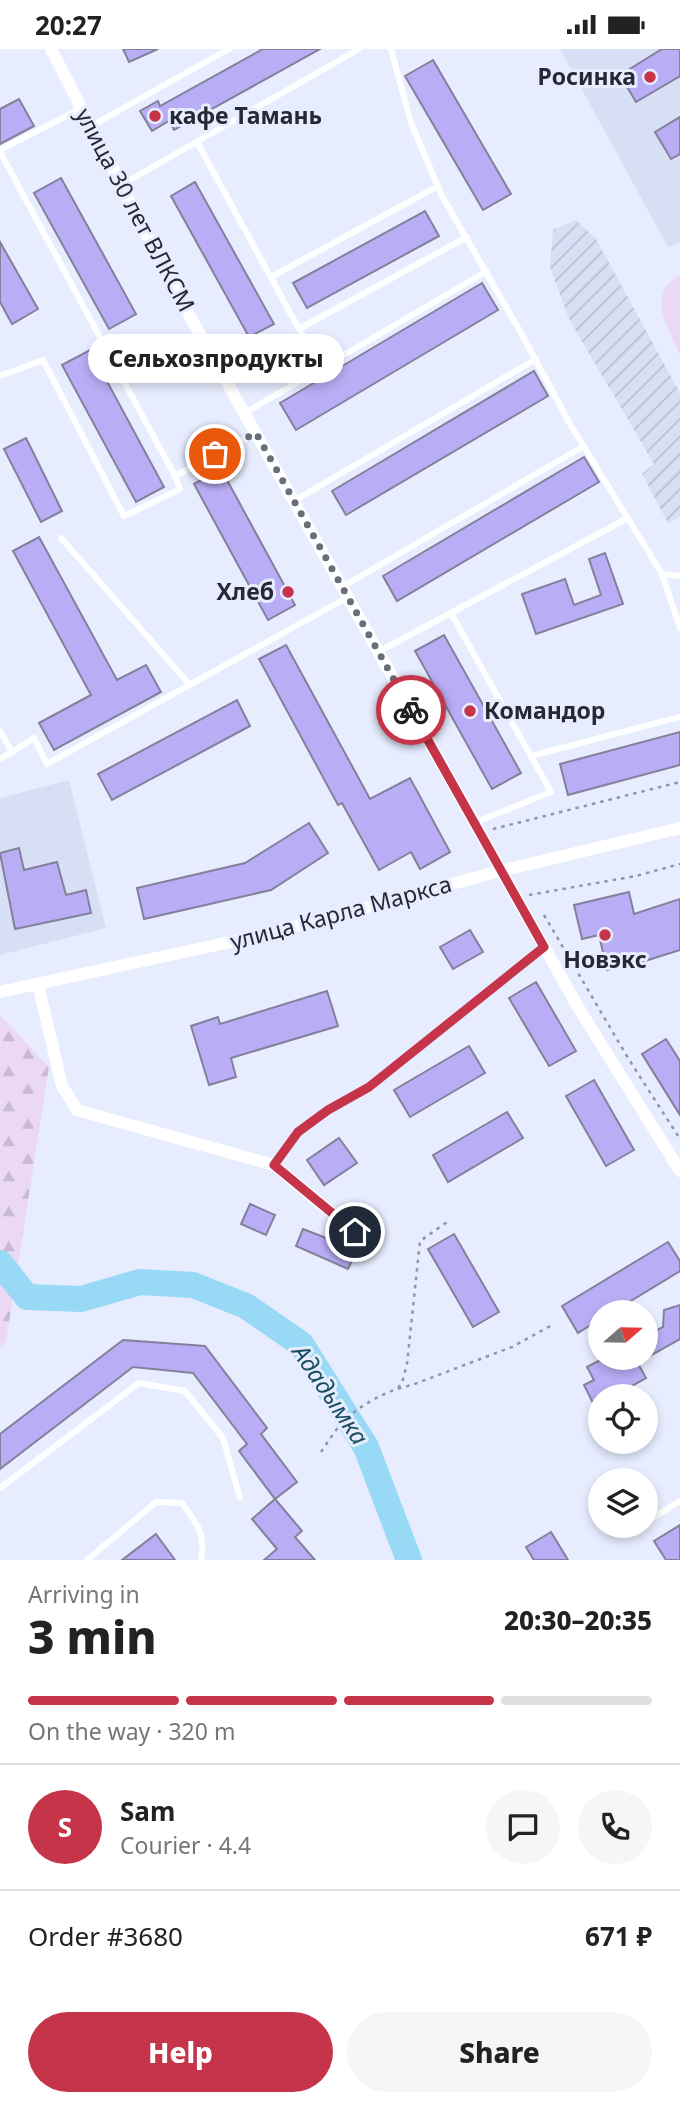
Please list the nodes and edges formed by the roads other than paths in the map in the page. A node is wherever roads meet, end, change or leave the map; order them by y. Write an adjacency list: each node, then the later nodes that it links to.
1 (51, 49): 5 (street, улица 30 лет ВЛКСМ)
2 (229, 49): 6 (lane)
3 (359, 49): 7 (lane)
4 (391, 49): 10 (lane)
5 (82, 108): 6 (street, улица 30 лет ВЛКСМ); 8 (lane)
6 (91, 126): 9 (street, улица 30 лет ВЛКСМ)
7 (197, 142): 9 (lane); 13 (lane)
8 (0, 151): 21 (lane)
9 (121, 185): 17 (street, улица 30 лет ВЛКСМ)
10 (438, 186): 11 (lane); 13 (lane)
11 (467, 237): 12 (lane); 14 (lane)
12 (487, 271): 15 (lane); 18 (lane)
13 (271, 277): 14 (lane)
14 (299, 329): 17 (lane)
15 (536, 359): 20 (lane); 22 (lane)
16 (0, 376): 21 (lane)
17 (228, 382): 18 (street, улица 30 лет ВЛКСМ)
18 (245, 413): 19 (street, улица 30 лет ВЛКСМ)
19 (256, 433): 21 (lane); 22 (street, улица 30 лет ВЛКСМ)
20 (584, 446): 23 (lane); 27 (lane)
21 (175, 476)
22 (294, 501): 27 (street, улица 30 лет ВЛКСМ)
23 (628, 518): 25 (lane); 28 (lane)
24 (61, 538): 31 (lane)
25 (662, 573): 26 (lane); 29 (lane)
26 (680, 576)
27 (345, 592): 30 (street, улица 30 лет ВЛКСМ); 31 (lane)
28 (451, 613): 30 (lane); 35 (lane)
29 (680, 628)
30 (378, 652): 38 (street, улица 30 лет ВЛКСМ)
31 (190, 685): 34 (lane)
32 (680, 717): 35 (lane)
33 (0, 730): 34 (lane)
34 (12, 752): 36 (lane)
35 (531, 756): 38 (lane)
36 (0, 759)
37 (680, 828): 39 (street, улица Карла Маркса)
38 (477, 829): 39 (street, улица 30 лет ВЛКСМ)
39 (500, 871): 40 (street, улица 30 лет ВЛКСМ); 41 (street, улица Карла Маркса)
40 (544, 947): 43 (lane); 44 (street, улица 30 лет ВЛКСМ)
41 (37, 984): 42 (street, улица Карла Маркса); 43 (street)
42 (0, 992)
43 (274, 1165): 45 (street)
44 (680, 1171)
45 (355, 1232)
46 (0, 1488): 47 (lane)
47 (240, 1498)
48 (680, 1501): 49 (lane)
49 (658, 1515)
50 (87, 1560): 51 (lane)
51 (201, 1560)

